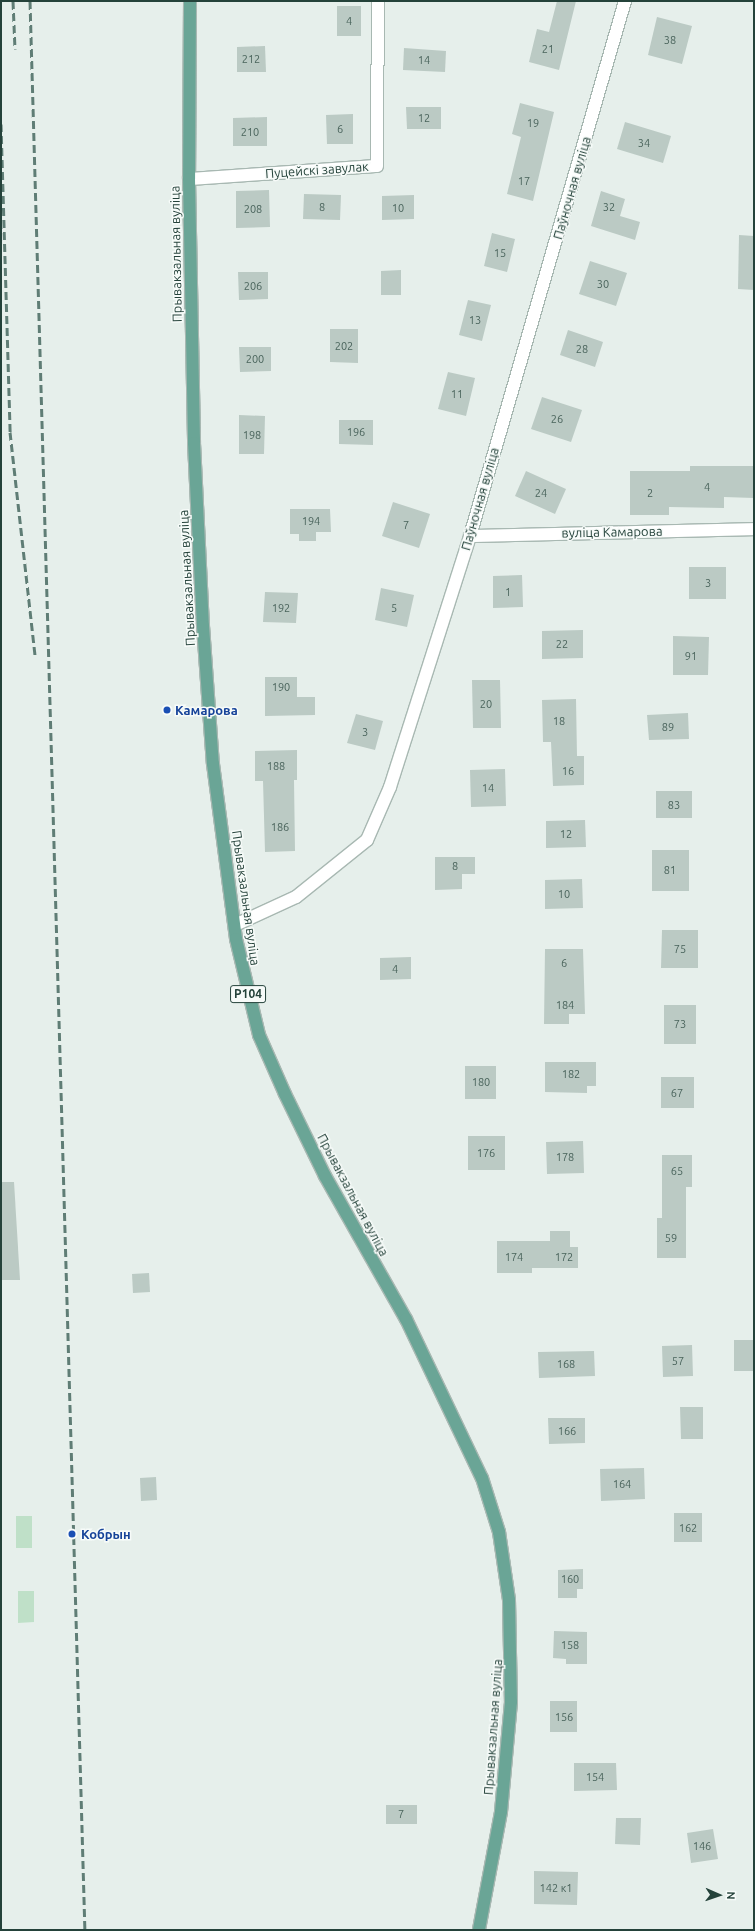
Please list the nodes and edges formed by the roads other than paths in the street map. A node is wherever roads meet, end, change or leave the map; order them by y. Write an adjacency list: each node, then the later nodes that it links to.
1 (190, 1): 4 (main road, Прывакзальная вуліца / Р104)
2 (378, 1): 4 (street, Пуцейскі завулак)
3 (625, 1): 6 (street, Паўночная вуліца)
4 (189, 179): 7 (main road, Прывакзальная вуліца / Р104)
5 (754, 529): 6 (street, вуліца Камарова)
6 (470, 536): 7 (street, Паўночная вуліца)
7 (235, 925): 8 (main road, Прывакзальная вуліца / Р104)
8 (479, 1930)

